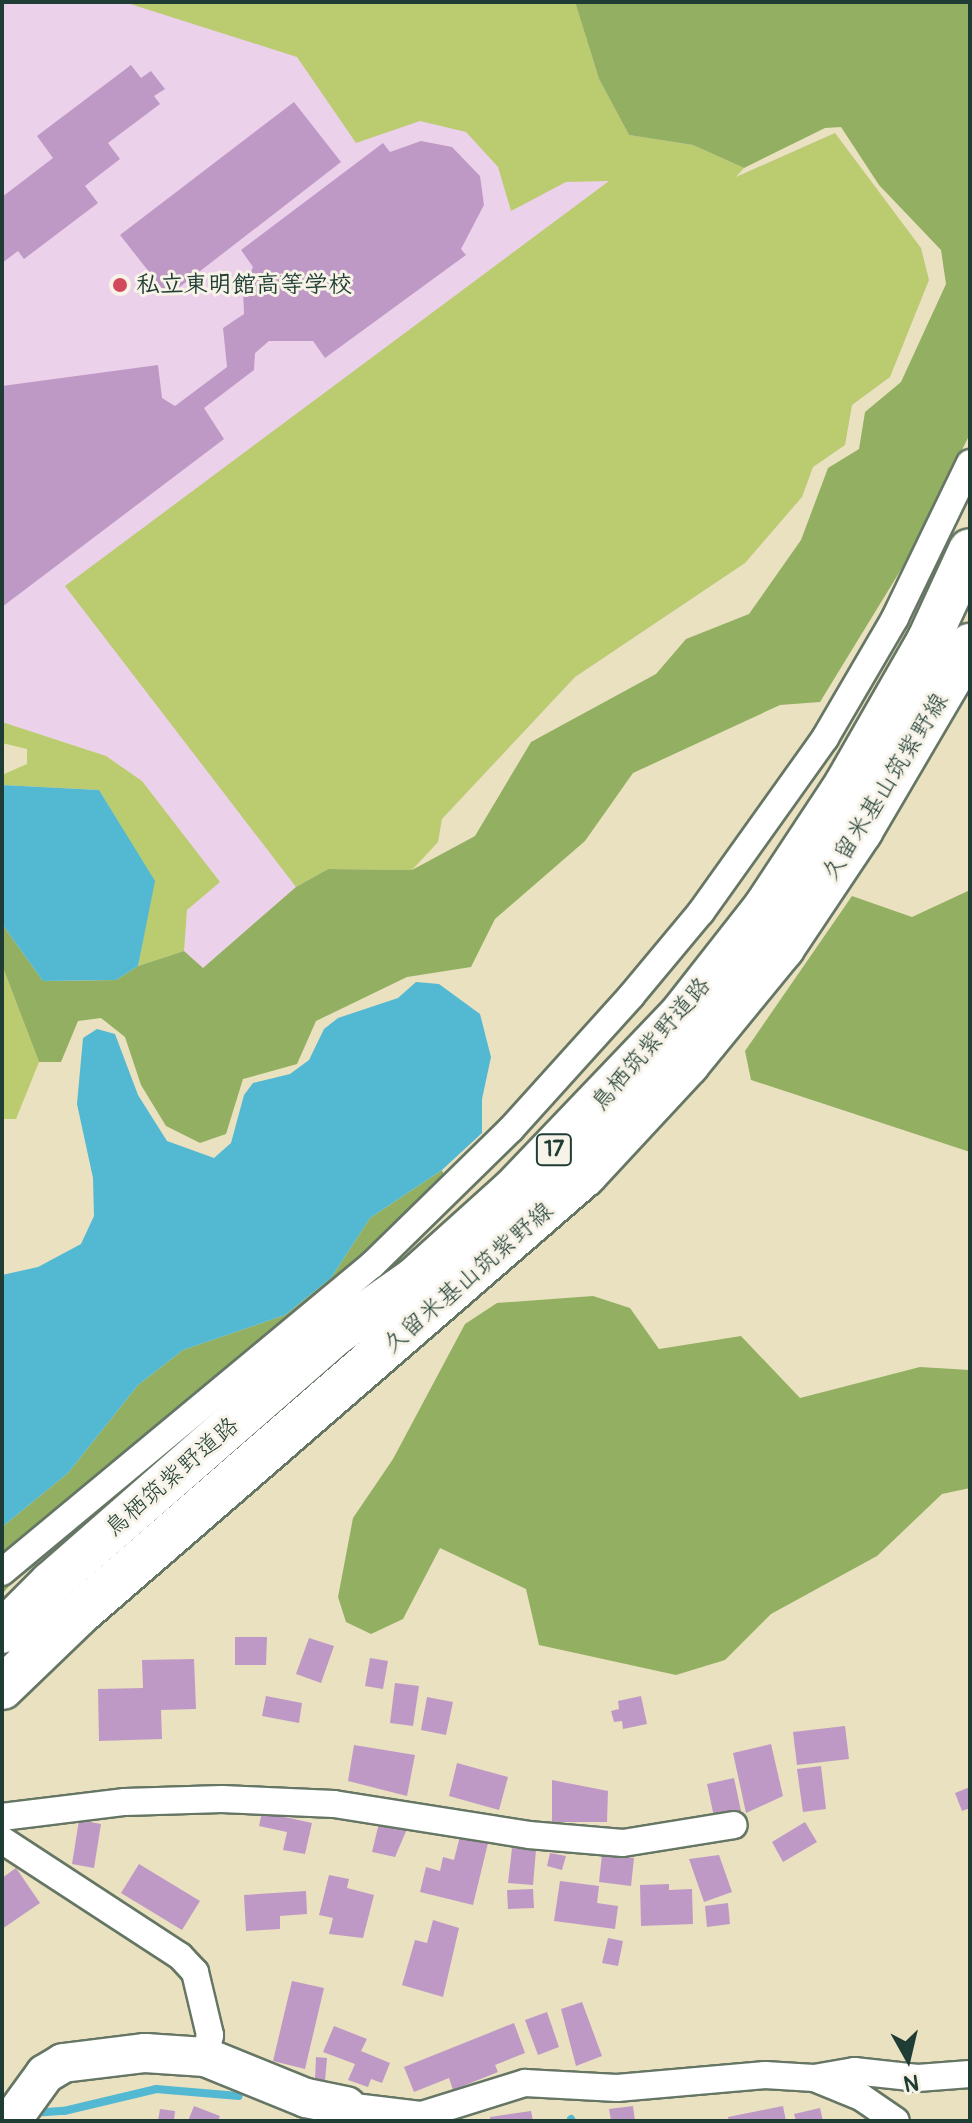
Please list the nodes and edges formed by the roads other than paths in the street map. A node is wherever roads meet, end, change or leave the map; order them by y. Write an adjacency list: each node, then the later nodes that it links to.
1 (970, 463): 4 (street)
2 (970, 550): 5 (main road, 鳥栖筑紫野道路 / 17)
3 (970, 645): 6 (main road, 久留米基山筑紫野線 / 17)
4 (2, 1572)
5 (2, 1632)
6 (2, 1688)
7 (2, 1817): 8 (street)
8 (734, 1825)
9 (2, 1840): 10 (street)
10 (205, 2057): 13 (street); 14 (street)
11 (970, 2074): 12 (street)
12 (814, 2078): 14 (street); 15 (street)
13 (18, 2110)
14 (344, 2113)
15 (896, 2121)

